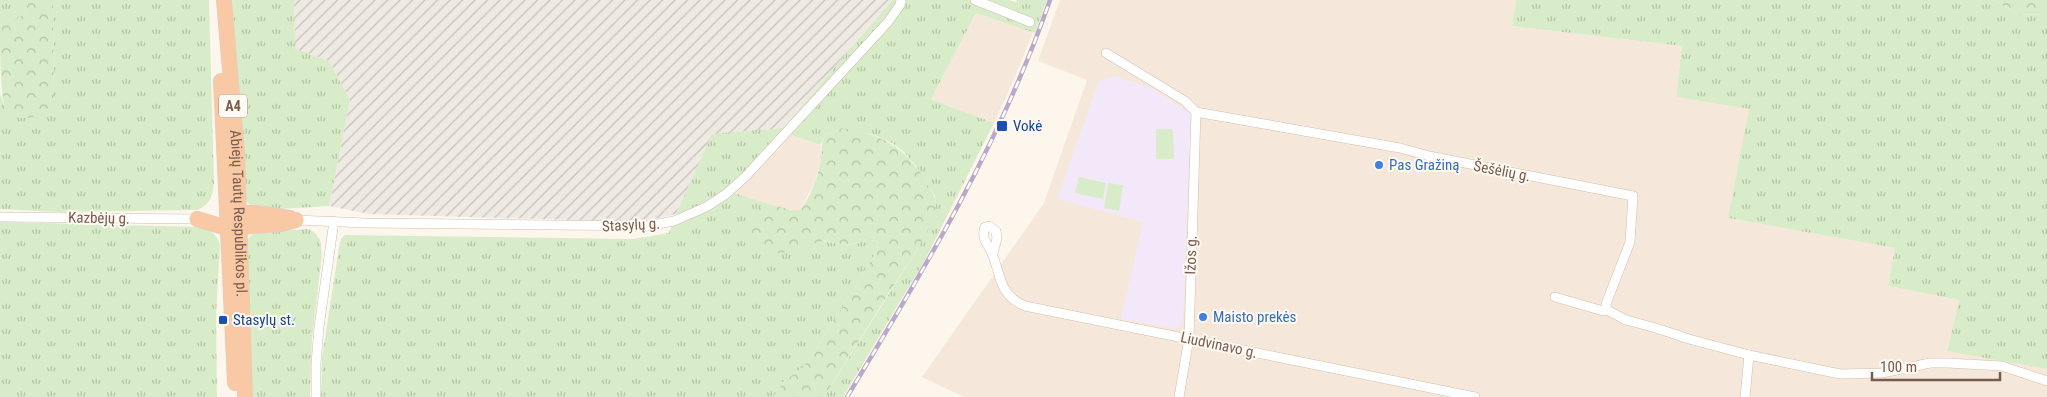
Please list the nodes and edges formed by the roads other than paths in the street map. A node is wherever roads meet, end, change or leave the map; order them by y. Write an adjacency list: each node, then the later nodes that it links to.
1 (217, 0): 10 (highway, Abiejų Tautų Respublikos pl. / A4)
2 (224, 0): 10 (highway, Abiejų Tautų Respublikos pl. / A4)
3 (975, 0): 5 (street)
4 (903, 2): 12 (street, Stasylų g.)
5 (1030, 22)
6 (1106, 53): 7 (street)
7 (1196, 112): 15 (street, Šešėlių g.); 16 (street, Ižos g.)
8 (0, 217): 9 (street, Kazbėjų g.)
9 (197, 219): 10 (highway)
10 (233, 220): 11 (highway); 19 (highway, Abiejų Tautų Respublikos pl. / A4); 20 (highway, Abiejų Tautų Respublikos pl. / A4)
11 (296, 220): 12 (street, Stasylų g.)
12 (334, 221): 21 (street)
13 (993, 254): 16 (street, Liudvinavo g.)
14 (1555, 297): 15 (street)
15 (1607, 310): 17 (street)
16 (1189, 338): 22 (street, Ižos g.); 23 (street, Liudvinavo g.)
17 (1749, 355): 18 (street); 24 (street)
18 (2047, 381)
19 (236, 397)
20 (245, 397)
21 (316, 397)
22 (1179, 397)
23 (1475, 397)
24 (1745, 397)

